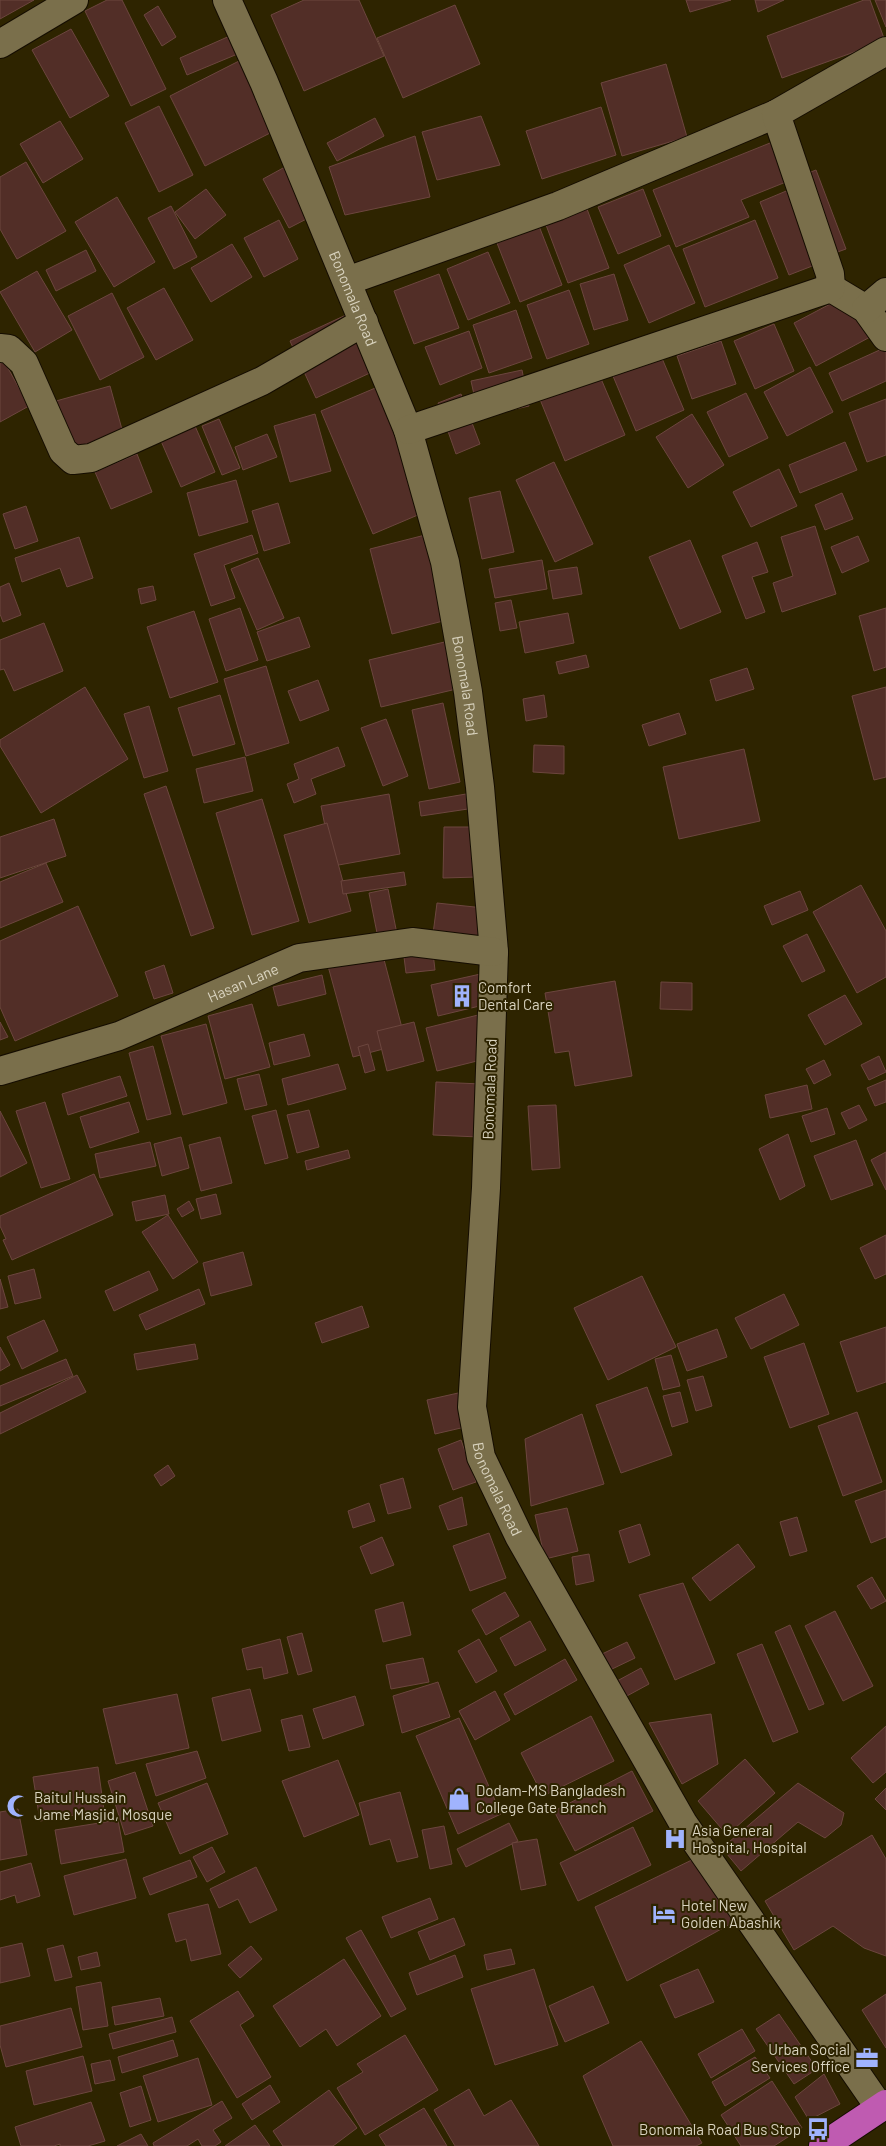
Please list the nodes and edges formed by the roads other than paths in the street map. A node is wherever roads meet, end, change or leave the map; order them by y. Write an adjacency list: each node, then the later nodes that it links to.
1 (74, 0): 3 (street)
2 (227, 0): 6 (street, Bonomala Road)
3 (0, 44)
4 (886, 51): 5 (street)
5 (776, 114): 6 (street); 7 (street)
6 (347, 281): 9 (street, Bonomala Road)
7 (831, 288): 8 (street); 12 (street)
8 (876, 300): 10 (street)
9 (364, 322): 11 (street); 12 (street, Bonomala Road)
10 (886, 337)
11 (0, 348)
12 (408, 430): 13 (street, Bonomala Road)
13 (494, 952): 14 (street, Hasan Lane); 15 (street, Bonomala Road)
14 (0, 1071)
15 (883, 2106): 16 (highway)
16 (823, 2146)

